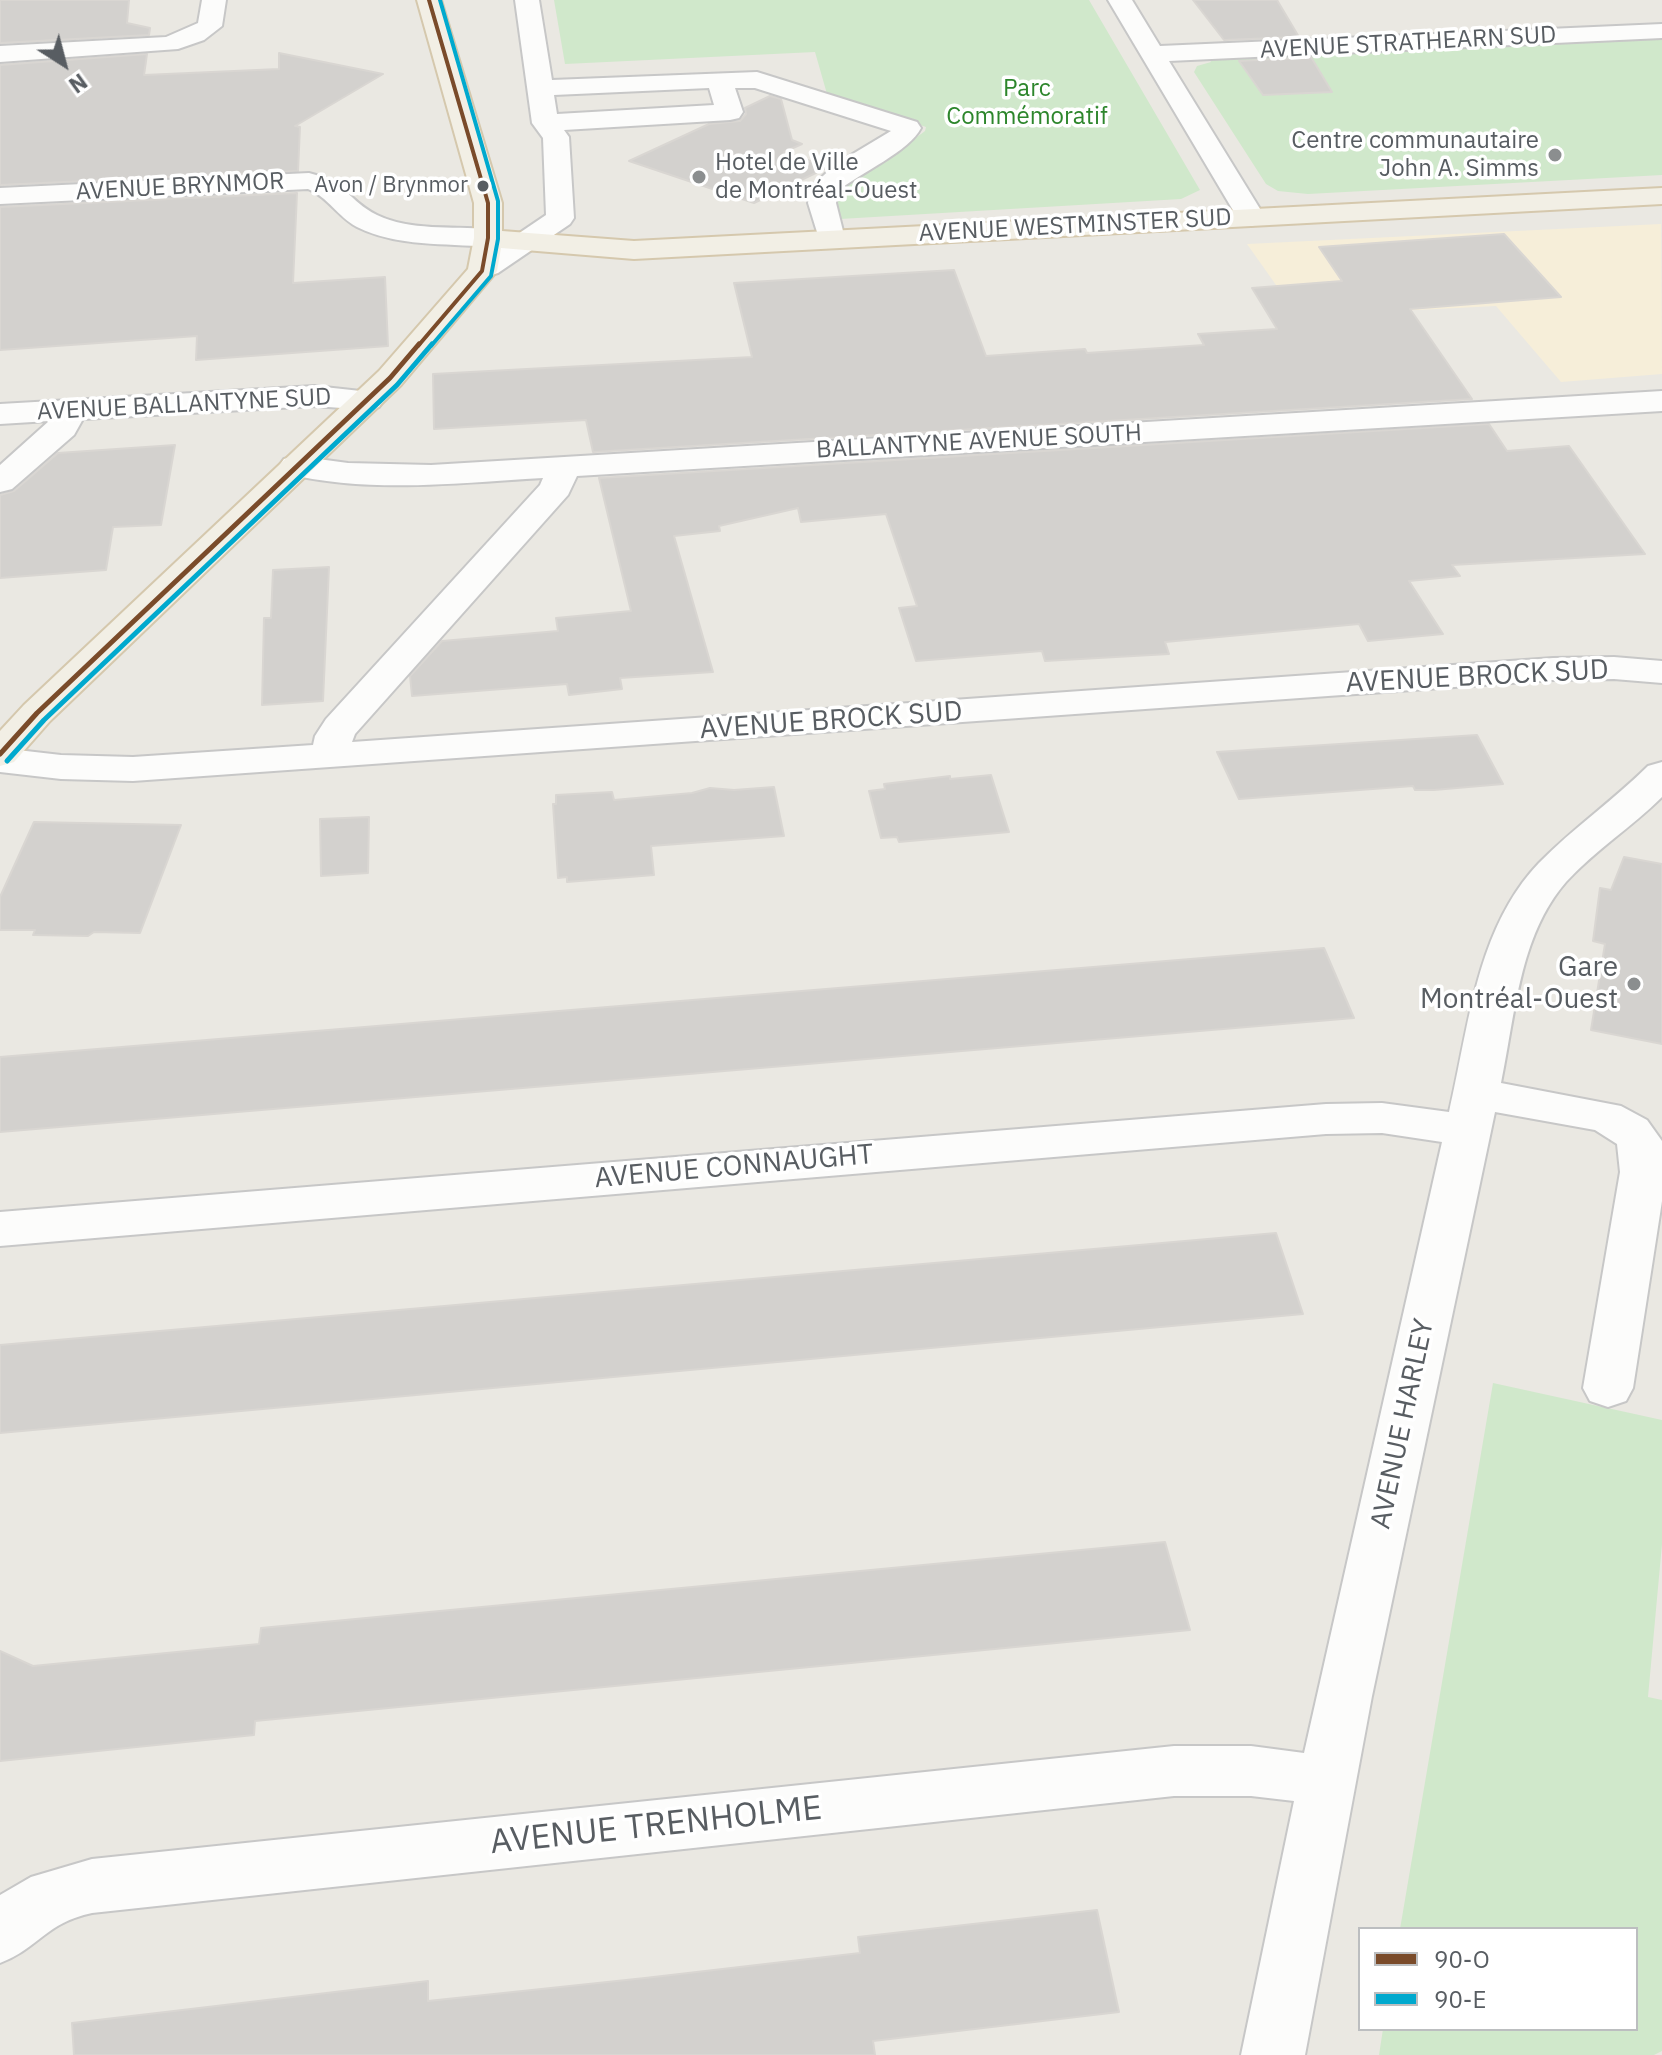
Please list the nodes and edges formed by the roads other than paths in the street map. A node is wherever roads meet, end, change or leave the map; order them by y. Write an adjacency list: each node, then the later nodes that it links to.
1 (214, 0): 6 (street)
2 (429, 0): 14 (main road)
3 (527, 0): 9 (street)
4 (1120, 0): 7 (street)
5 (1662, 31): 7 (street, AVENUE STRATHEARN SUD)
6 (0, 54)
7 (1153, 54): 13 (street)
8 (719, 80): 9 (street); 10 (street); 15 (street)
9 (539, 88): 10 (street)
10 (545, 123): 16 (street)
11 (0, 196): 14 (street, AVENUE BRYNMOR)
12 (1662, 196): 13 (main road, AVENUE WESTMINSTER SUD)
13 (1251, 217): 15 (main road, AVENUE WESTMINSTER SUD)
14 (488, 238): 16 (main road, AVENUE WESTMINSTER SUD); 17 (main road)
15 (831, 239): 16 (main road, AVENUE WESTMINSTER SUD)
16 (525, 242): 17 (street)
17 (482, 271): 18 (main road)
18 (368, 400): 20 (street, AVENUE BALLANTYNE SUD); 22 (main road)
19 (1662, 401): 23 (street, BALLANTYNE AVENUE SOUTH)
20 (70, 409): 21 (street, AVENUE BALLANTYNE SUD); 24 (street)
21 (0, 414)
22 (296, 466): 23 (street, BALLANTYNE AVENUE SOUTH); 27 (main road)
23 (564, 467): 26 (street)
24 (0, 482)
25 (1662, 672): 26 (street, AVENUE BROCK SUD)
26 (331, 756): 27 (street, AVENUE BROCK SUD)
27 (0, 757)
28 (1662, 774): 29 (street, AVENUE HARLEY)
29 (1472, 1112): 30 (street, AVENUE CONNAUGHT); 31 (street, AVENUE CONNAUGHT); 32 (street, AVENUE HARLEY)
30 (0, 1229)
31 (1608, 1388)
32 (1326, 1784): 33 (street, AVENUE TRENHOLME); 34 (street, AVENUE HARLEY)
33 (0, 1935)
34 (1273, 2055)

